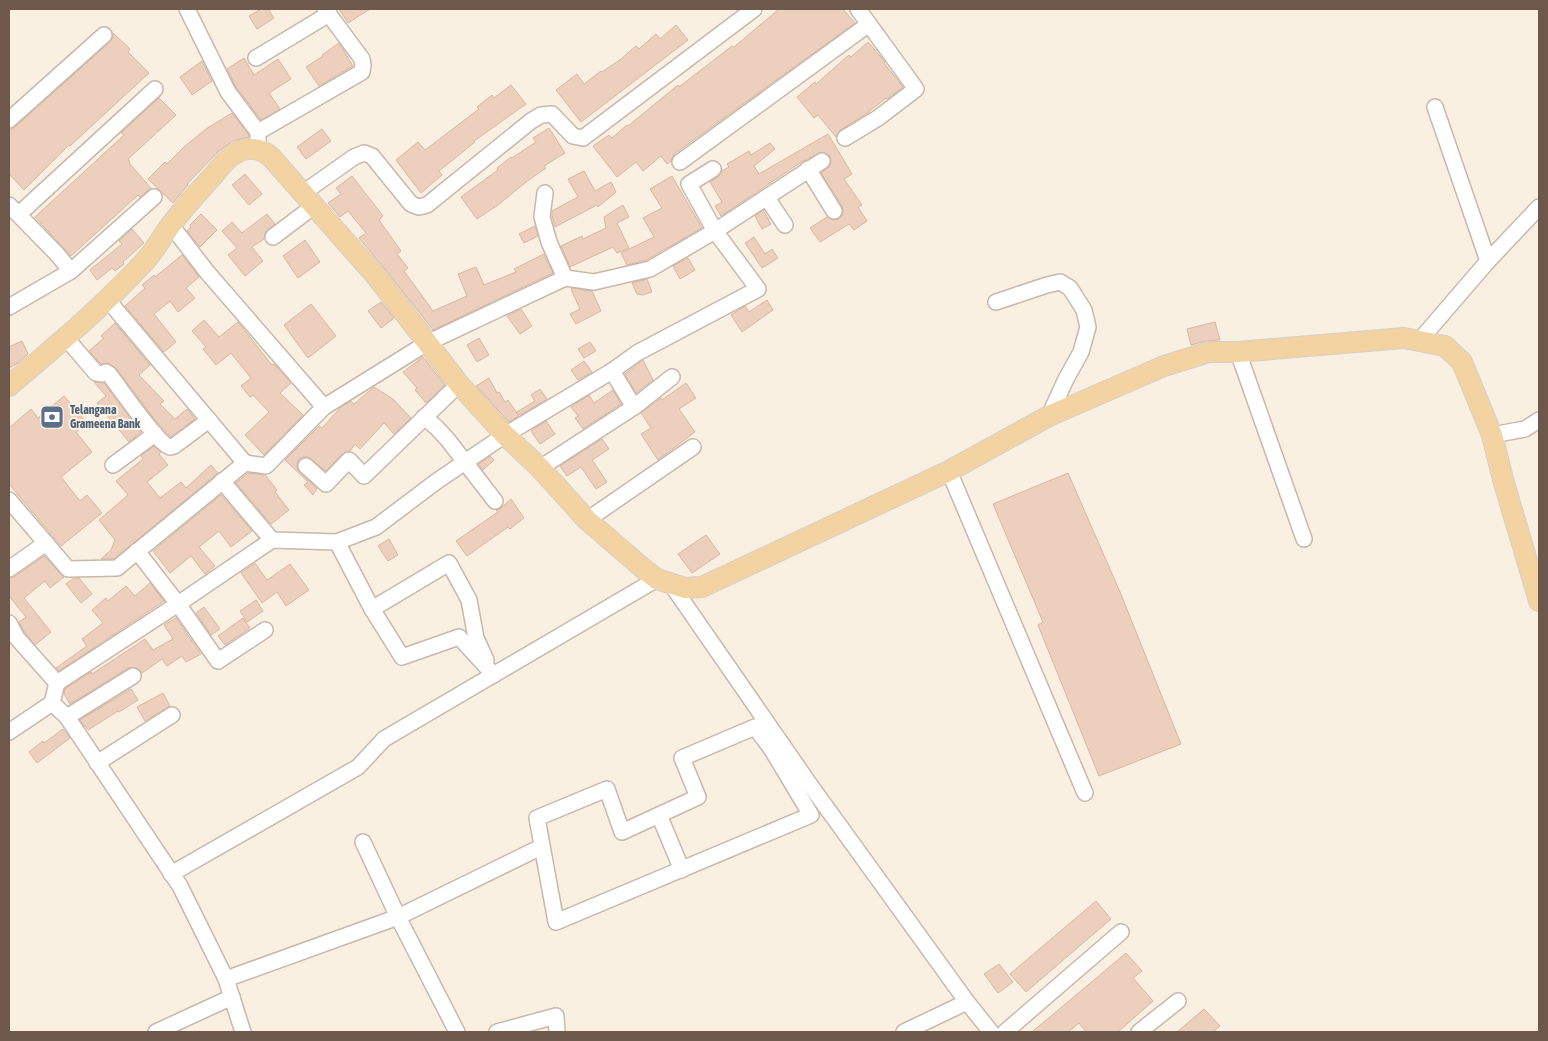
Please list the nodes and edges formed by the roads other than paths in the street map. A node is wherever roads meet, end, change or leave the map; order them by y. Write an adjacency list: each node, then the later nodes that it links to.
1 (187, 9): 12 (street)
2 (754, 9): 20 (street)
3 (858, 9): 5 (street)
4 (327, 11): 7 (street); 12 (street)
5 (869, 24): 11 (street); 14 (street)
6 (104, 35): 10 (street)
7 (256, 58)
8 (155, 89): 22 (street)
9 (1434, 107): 28 (street)
10 (9, 120)
11 (845, 138)
12 (258, 140): 20 (main road); 24 (main road)
13 (822, 161): 16 (street)
14 (680, 162)
15 (713, 169): 26 (street)
16 (808, 169): 19 (street); 23 (street)
17 (545, 193): 30 (street)
18 (154, 197): 29 (street)
19 (767, 198): 25 (street); 26 (street)
20 (309, 200): 27 (street); 36 (main road)
21 (1539, 207): 28 (street)
22 (14, 210): 29 (street)
23 (834, 211)
24 (171, 225): 31 (main road); 42 (street)
25 (785, 225)
26 (715, 231): 30 (street); 38 (street)
27 (273, 237)
28 (1488, 261): 35 (street)
29 (71, 271): 33 (street)
30 (565, 278): 36 (street)
31 (107, 299): 34 (main road); 46 (street)
32 (996, 302): 44 (street)
33 (9, 307)
34 (66, 338): 41 (main road); 48 (street)
35 (1420, 340): 37 (main road); 50 (main road)
36 (427, 343): 40 (main road); 42 (street)
37 (1238, 352): 44 (main road); 62 (street)
38 (612, 371): 43 (street); 49 (street)
39 (672, 377): 43 (street)
40 (459, 384): 45 (street); 49 (main road)
41 (9, 386)
42 (324, 407): 52 (street)
43 (634, 407): 56 (street)
44 (1049, 416): 57 (main road)
45 (424, 417): 53 (street); 55 (street)
46 (209, 420): 48 (street); 52 (street)
47 (1539, 420): 50 (street)
48 (155, 434): 54 (street)
49 (505, 435): 53 (street); 56 (main road)
50 (1492, 435): 69 (main road)
51 (693, 447): 61 (street)
52 (245, 463): 58 (street)
53 (464, 463): 60 (street); 64 (street)
54 (113, 465)
55 (306, 466)
56 (540, 468): 61 (main road)
57 (949, 471): 68 (main road); 83 (street)
58 (222, 481): 63 (street); 66 (street)
59 (9, 500): 65 (street)
60 (495, 500)
61 (587, 520): 68 (main road)
62 (1304, 539)
63 (272, 540): 64 (street); 70 (street)
64 (337, 542): 71 (street)
65 (46, 543): 66 (street); 67 (street)
66 (137, 551): 70 (street)
67 (9, 569)
68 (664, 581): 74 (street); 81 (street)
69 (1539, 601)
70 (178, 604): 73 (street); 76 (street)
71 (372, 609): 74 (street); 74 (street)
72 (9, 623): 76 (street)
73 (265, 630)
74 (494, 675): 88 (street)
75 (133, 676): 79 (street)
76 (57, 683): 77 (street)
77 (52, 703): 79 (street); 80 (street)
78 (172, 716): 82 (street)
79 (67, 718): 82 (street)
80 (9, 732)
81 (777, 747): 84 (street); 87 (street); 94 (street)
82 (97, 763): 88 (street)
83 (1085, 793)
84 (659, 815): 87 (street); 87 (street)
85 (363, 842): 89 (street)
86 (537, 849): 89 (street)
87 (682, 870)
88 (171, 874): 91 (street)
89 (398, 917): 91 (street); 97 (street)
90 (1121, 932): 102 (street)
91 (226, 979): 92 (street)
92 (232, 997): 95 (street); 96 (street)
93 (1178, 1001): 103 (street)
94 (967, 1002): 100 (street); 101 (street)
95 (156, 1032)
96 (243, 1032)
97 (457, 1032)
98 (497, 1032): 99 (street)
99 (557, 1032)
100 (904, 1032)
101 (991, 1032)
102 (1005, 1032)
103 (1139, 1032)

